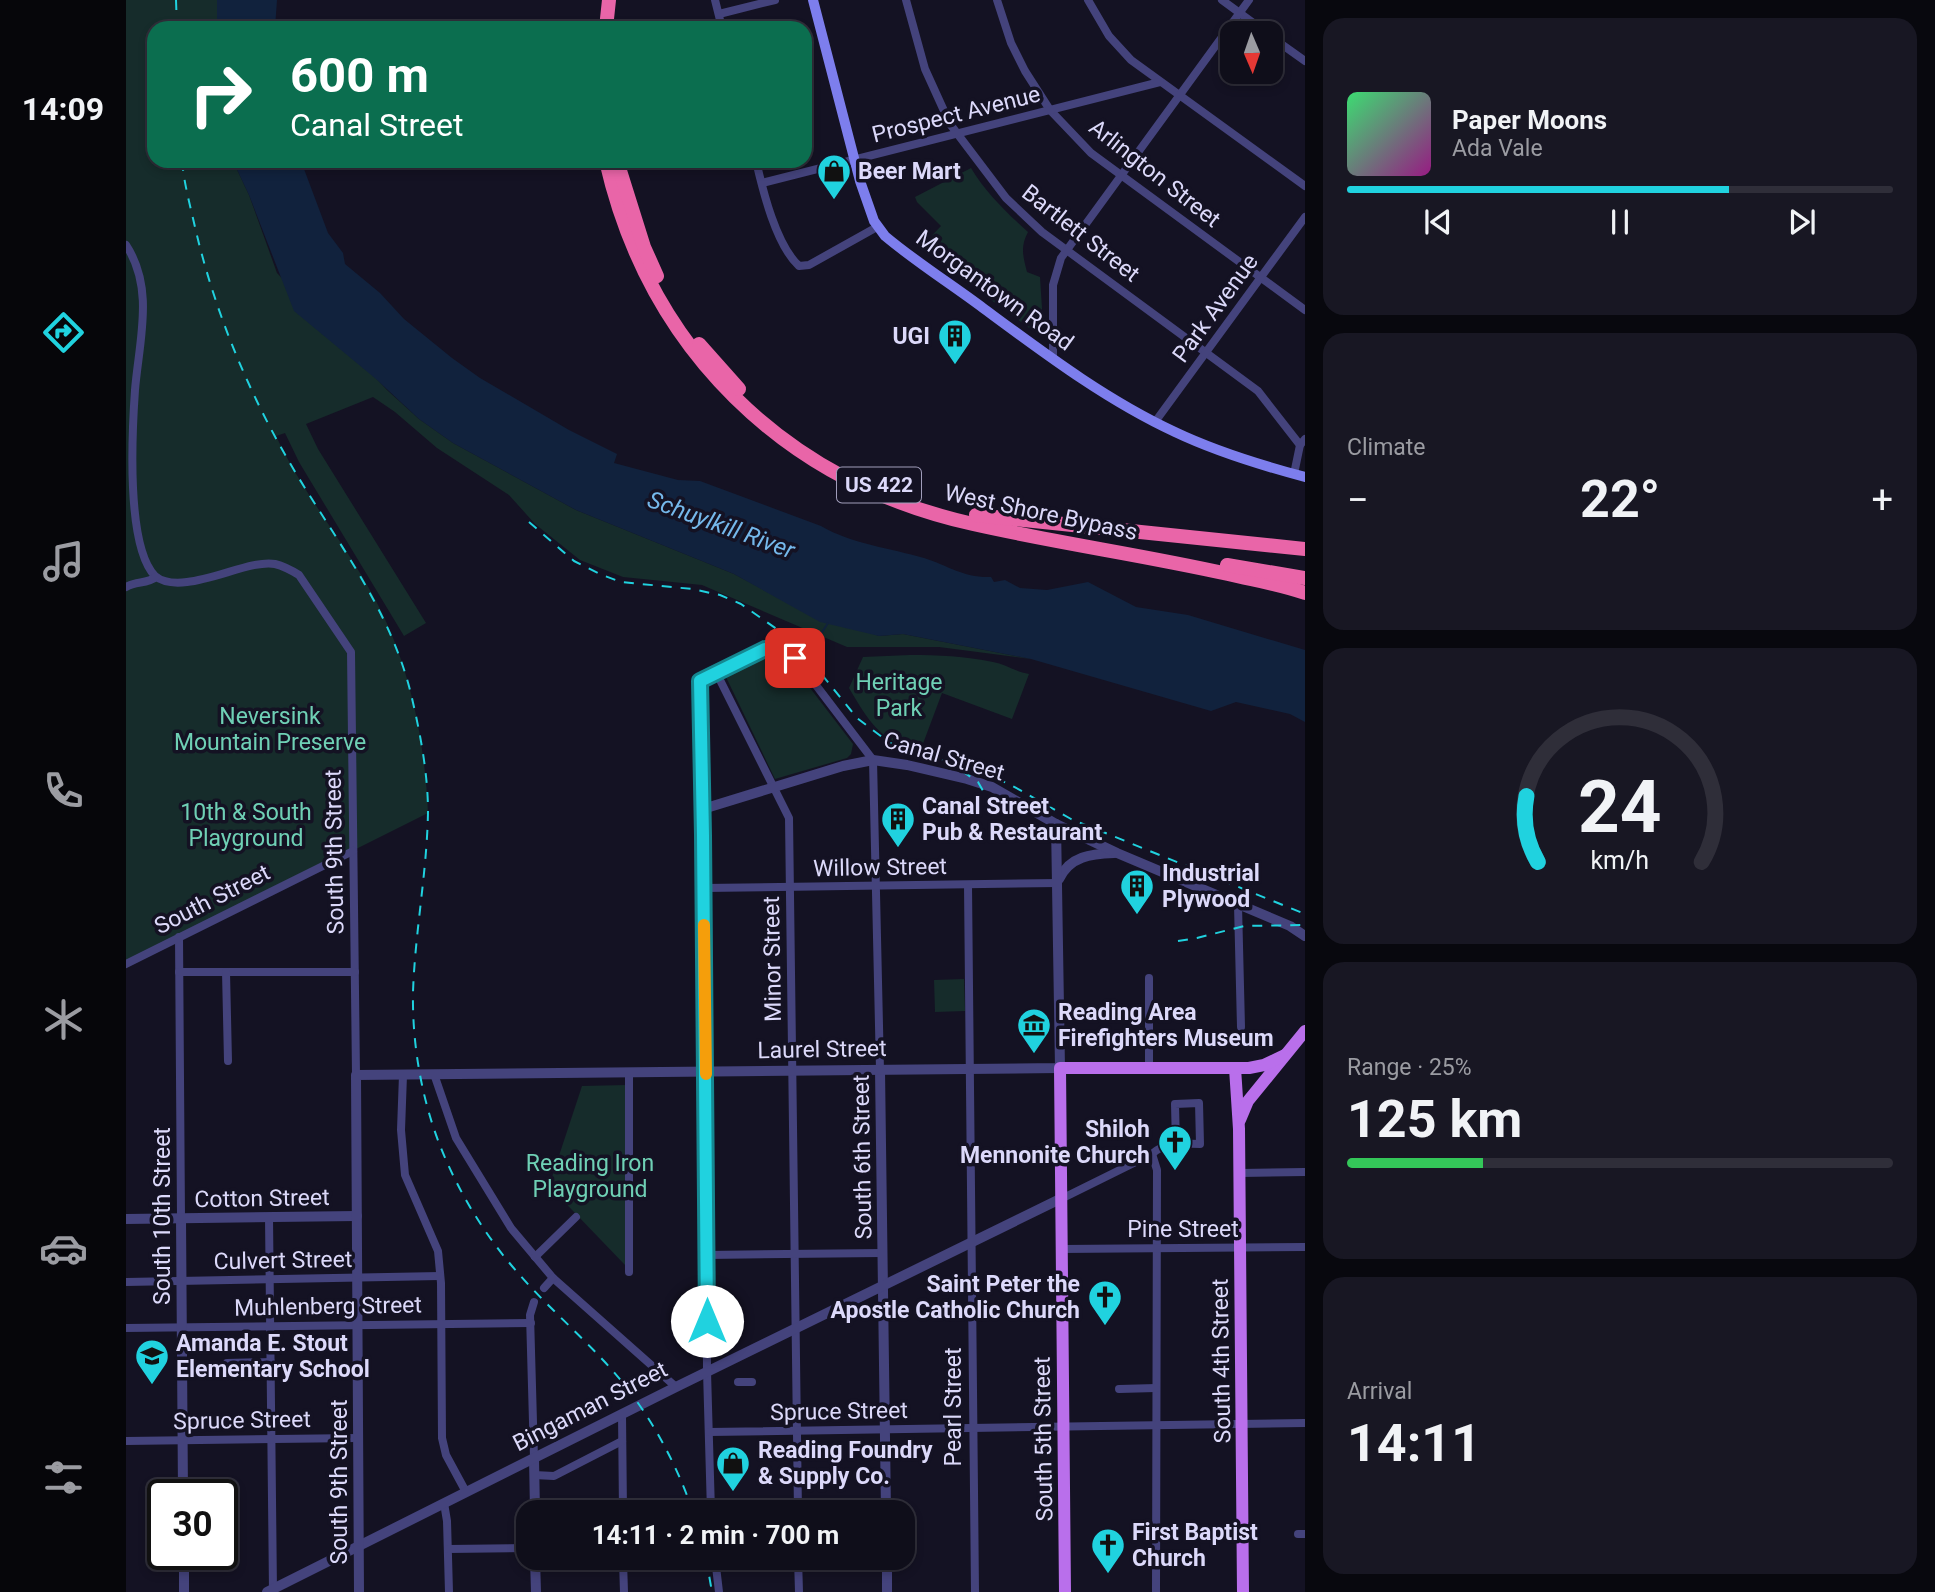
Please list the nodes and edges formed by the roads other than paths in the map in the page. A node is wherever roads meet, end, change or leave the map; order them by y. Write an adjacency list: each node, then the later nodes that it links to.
1 (600, 0): 13 (highway)
2 (608, 0): 14 (highway)
3 (715, 0): 12 (street)
4 (775, 0): 12 (street)
5 (813, 0): 23 (main road, Morgantown Road)
6 (906, 0): 22 (street, Bartlett Street)
7 (997, 0): 21 (street, Arlington Street)
8 (1088, 0): 19 (street)
9 (1222, 0): 11 (street)
10 (1249, 0): 11 (street)
11 (1239, 13): 16 (street); 20 (street)
12 (719, 14): 15 (street)
13 (598, 21)
14 (606, 21)
15 (720, 21)
16 (1250, 21)
17 (1283, 44): 18 (street)
18 (1305, 61)
19 (1160, 82): 20 (street); 21 (street, Prospect Avenue)
20 (1179, 95): 27 (street); 29 (street)
21 (1050, 110): 22 (street, Prospect Avenue); 27 (street, Arlington Street)
22 (958, 134): 23 (street, Prospect Avenue); 33 (street, Bartlett Street)
23 (854, 160): 28 (street, Prospect Avenue); 31 (main road, Morgantown Road)
24 (608, 168): 43 (highway, West Shore Bypass / US 422)
25 (619, 168): 41 (highway, West Shore Bypass / US 422)
26 (758, 168): 28 (street)
27 (1120, 175): 33 (street); 34 (street, Arlington Street)
28 (762, 184): 31 (street)
29 (1305, 186)
30 (1305, 217): 34 (street, Park Avenue)
31 (877, 227): 37 (main road, Morgantown Road)
32 (126, 245): 45 (street)
33 (1066, 250): 36 (street, Bartlett Street); 37 (street)
34 (1261, 278): 35 (street, Arlington Street); 36 (street, Park Avenue)
35 (1305, 310)
36 (1207, 352): 38 (street, Park Avenue); 39 (street, Bartlett Street)
37 (1053, 358): 38 (main road, Morgantown Road)
38 (1155, 422): 40 (main road, Morgantown Road)
39 (1303, 442): 40 (street)
40 (1299, 475)
41 (1128, 531): 42 (highway, West Shore Bypass / US 422); 44 (highway)
42 (1305, 549)
43 (1118, 551): 46 (highway); 48 (highway, West Shore Bypass / US 422)
44 (1305, 559)
45 (156, 577): 47 (street); 54 (street, South 9th Street)
46 (1305, 578)
47 (126, 587)
48 (1305, 593)
49 (716, 672): 50 (street, Canal Street); 51 (street, Minor Street); 52 (street, Canal Street)
50 (873, 760): 51 (street); 53 (street, Canal Street); 58 (street, South 6th Street)
51 (774, 787): 52 (street); 60 (street, Minor Street)
52 (703, 809): 59 (street)
53 (1056, 824): 55 (street, Canal Street); 56 (street, South 5th Street)
54 (353, 851): 65 (street, South Street); 69 (street, South 9th Street)
55 (1117, 853): 56 (street); 61 (street, Canal Street)
56 (1058, 883): 57 (street, Willow Street); 76 (street, South 5th Street)
57 (968, 885): 58 (street, Willow Street); 78 (street, Pearl Street)
58 (877, 886): 60 (street, Willow Street); 79 (street, South 6th Street)
59 (704, 888): 60 (street, Willow Street); 82 (street)
60 (790, 888): 80 (street, Minor Street)
61 (1238, 905): 62 (street, Canal Street); 71 (street)
62 (1290, 926): 63 (street, Canal Street); 64 (street, Canal Street)
63 (1305, 928)
64 (1305, 936)
65 (178, 937): 66 (street, South Street); 67 (street, South 10th Street)
66 (126, 964)
67 (179, 972): 68 (street); 96 (street, South 10th Street)
68 (226, 972): 69 (street); 74 (street)
69 (355, 972): 85 (street, South 9th Street)
70 (1149, 978): 75 (street)
71 (1241, 1027)
72 (1305, 1031): 73 (main road)
73 (1286, 1053): 77 (main road, Laurel Street); 86 (main road, South 4th Street)
74 (228, 1061)
75 (1149, 1066): 76 (main road, Laurel Street); 77 (main road, Laurel Street)
76 (1060, 1068): 78 (street, Laurel Street); 91 (main road, South 5th Street)
77 (1235, 1068): 86 (main road, South 4th Street)
78 (970, 1069): 79 (street, Laurel Street); 97 (street, Pearl Street)
79 (880, 1070): 80 (street, Laurel Street); 102 (street, South 6th Street)
80 (793, 1071): 82 (street, Laurel Street); 103 (street, Minor Street)
81 (629, 1072): 82 (street, Laurel Street); 84 (street, Laurel Street); 106 (street)
82 (706, 1072): 104 (street)
83 (403, 1074): 84 (street, Laurel Street); 85 (street, Laurel Street); 107 (street)
84 (434, 1074): 105 (street)
85 (356, 1075): 92 (street, South 9th Street)
86 (1239, 1129): 90 (main road, South 4th Street)
87 (1176, 1144): 87 (street, Bingaman Street); 88 (street, Bingaman Street)
88 (1152, 1154): 91 (street, Bingaman Street); 101 (street)
89 (1305, 1172): 90 (street)
90 (1240, 1173): 99 (main road, South 4th Street)
91 (1060, 1199): 97 (street, Bingaman Street); 100 (main road, South 5th Street)
92 (357, 1216): 93 (street, Cotton Street); 108 (street, South 9th Street)
93 (269, 1217): 96 (street, Cotton Street); 110 (street)
94 (576, 1217): 105 (street)
95 (126, 1219): 96 (street, Cotton Street)
96 (181, 1219): 111 (street, South 10th Street)
97 (970, 1242): 113 (street, Bingaman Street); 136 (street, Pearl Street)
98 (1305, 1247): 99 (street, Pine Street)
99 (1241, 1248): 101 (street, Pine Street); 133 (main road, South 4th Street)
100 (1062, 1249): 101 (street, Pine Street); 135 (main road, South 5th Street)
101 (1158, 1249): 129 (street)
102 (883, 1253): 103 (street); 113 (street, South 6th Street)
103 (794, 1254): 104 (street); 122 (street, Minor Street)
104 (707, 1255): 125 (street)
105 (535, 1257): 109 (street)
106 (629, 1272)
107 (440, 1276): 108 (street, Culvert Street); 118 (street)
108 (358, 1278): 110 (street, Culvert Street); 117 (street, South 9th Street)
109 (553, 1278): 114 (street); 128 (street)
110 (270, 1280): 111 (street, Culvert Street); 119 (street)
111 (182, 1281): 112 (street, Culvert Street); 120 (street, South 10th Street)
112 (126, 1282)
113 (883, 1285): 122 (street, Bingaman Street); 137 (street, South 6th Street)
114 (544, 1288)
115 (534, 1302): 116 (street)
116 (531, 1323): 118 (street, Muhlenberg Street); 145 (street)
117 (358, 1324): 118 (street, Muhlenberg Street); 119 (street, Muhlenberg Street); 140 (street, South 9th Street)
118 (441, 1324): 148 (street)
119 (270, 1325): 120 (street, Muhlenberg Street); 123 (street)
120 (182, 1327): 121 (street, Muhlenberg Street); 142 (street, South 10th Street)
121 (126, 1328)
122 (796, 1328): 125 (street, Bingaman Street); 138 (street, Minor Street)
123 (271, 1362): 124 (street); 141 (street)
124 (227, 1363)
125 (707, 1371): 128 (street, Bingaman Street); 139 (street)
126 (738, 1382): 127 (street)
127 (752, 1382)
128 (676, 1387): 131 (street, Bingaman Street)
129 (1156, 1388): 130 (street); 134 (street)
130 (1119, 1389)
131 (622, 1414): 144 (street); 145 (street, Bingaman Street)
132 (1305, 1423): 133 (street, Spruce Street)
133 (1242, 1424): 134 (street, Spruce Street); 176 (main road, South 4th Street)
134 (1156, 1425): 135 (street, Spruce Street); 175 (street)
135 (1064, 1427): 136 (street, Spruce Street); 174 (main road, South 5th Street)
136 (972, 1428): 137 (street, Spruce Street); 173 (street, Pearl Street)
137 (885, 1429): 138 (street, Spruce Street); 153 (street, South 6th Street)
138 (797, 1430): 139 (street, Spruce Street); 152 (street, Minor Street)
139 (709, 1432): 151 (street)
140 (358, 1438): 141 (street, Spruce Street); 155 (street, South 9th Street)
141 (271, 1439): 142 (street, Spruce Street); 164 (street)
142 (183, 1440): 143 (street, Spruce Street); 147 (street, South 10th Street)
143 (126, 1441)
144 (622, 1441): 146 (street); 150 (street)
145 (534, 1458): 146 (street); 148 (street, Bingaman Street)
146 (534, 1475): 149 (street)
147 (183, 1479)
148 (466, 1492): 154 (street, Bingaman Street)
149 (535, 1500)
150 (623, 1500)
151 (711, 1500)
152 (798, 1500)
153 (886, 1500)
154 (444, 1503): 155 (street, Bingaman Street); 157 (street)
155 (359, 1545): 164 (street, Bingaman Street); 166 (street, South 9th Street)
156 (516, 1548): 157 (street)
157 (448, 1549): 167 (street)
158 (184, 1570): 165 (street)
159 (535, 1570): 168 (street)
160 (623, 1570): 169 (street)
161 (716, 1570): 170 (street)
162 (798, 1570): 171 (street)
163 (887, 1570): 172 (street)
164 (271, 1591)
165 (184, 1592)
166 (359, 1592)
167 (449, 1592)
168 (536, 1592)
169 (624, 1592)
170 (719, 1592)
171 (799, 1592)
172 (887, 1592)
173 (975, 1592)
174 (1065, 1592)
175 (1156, 1592)
176 (1243, 1592)

